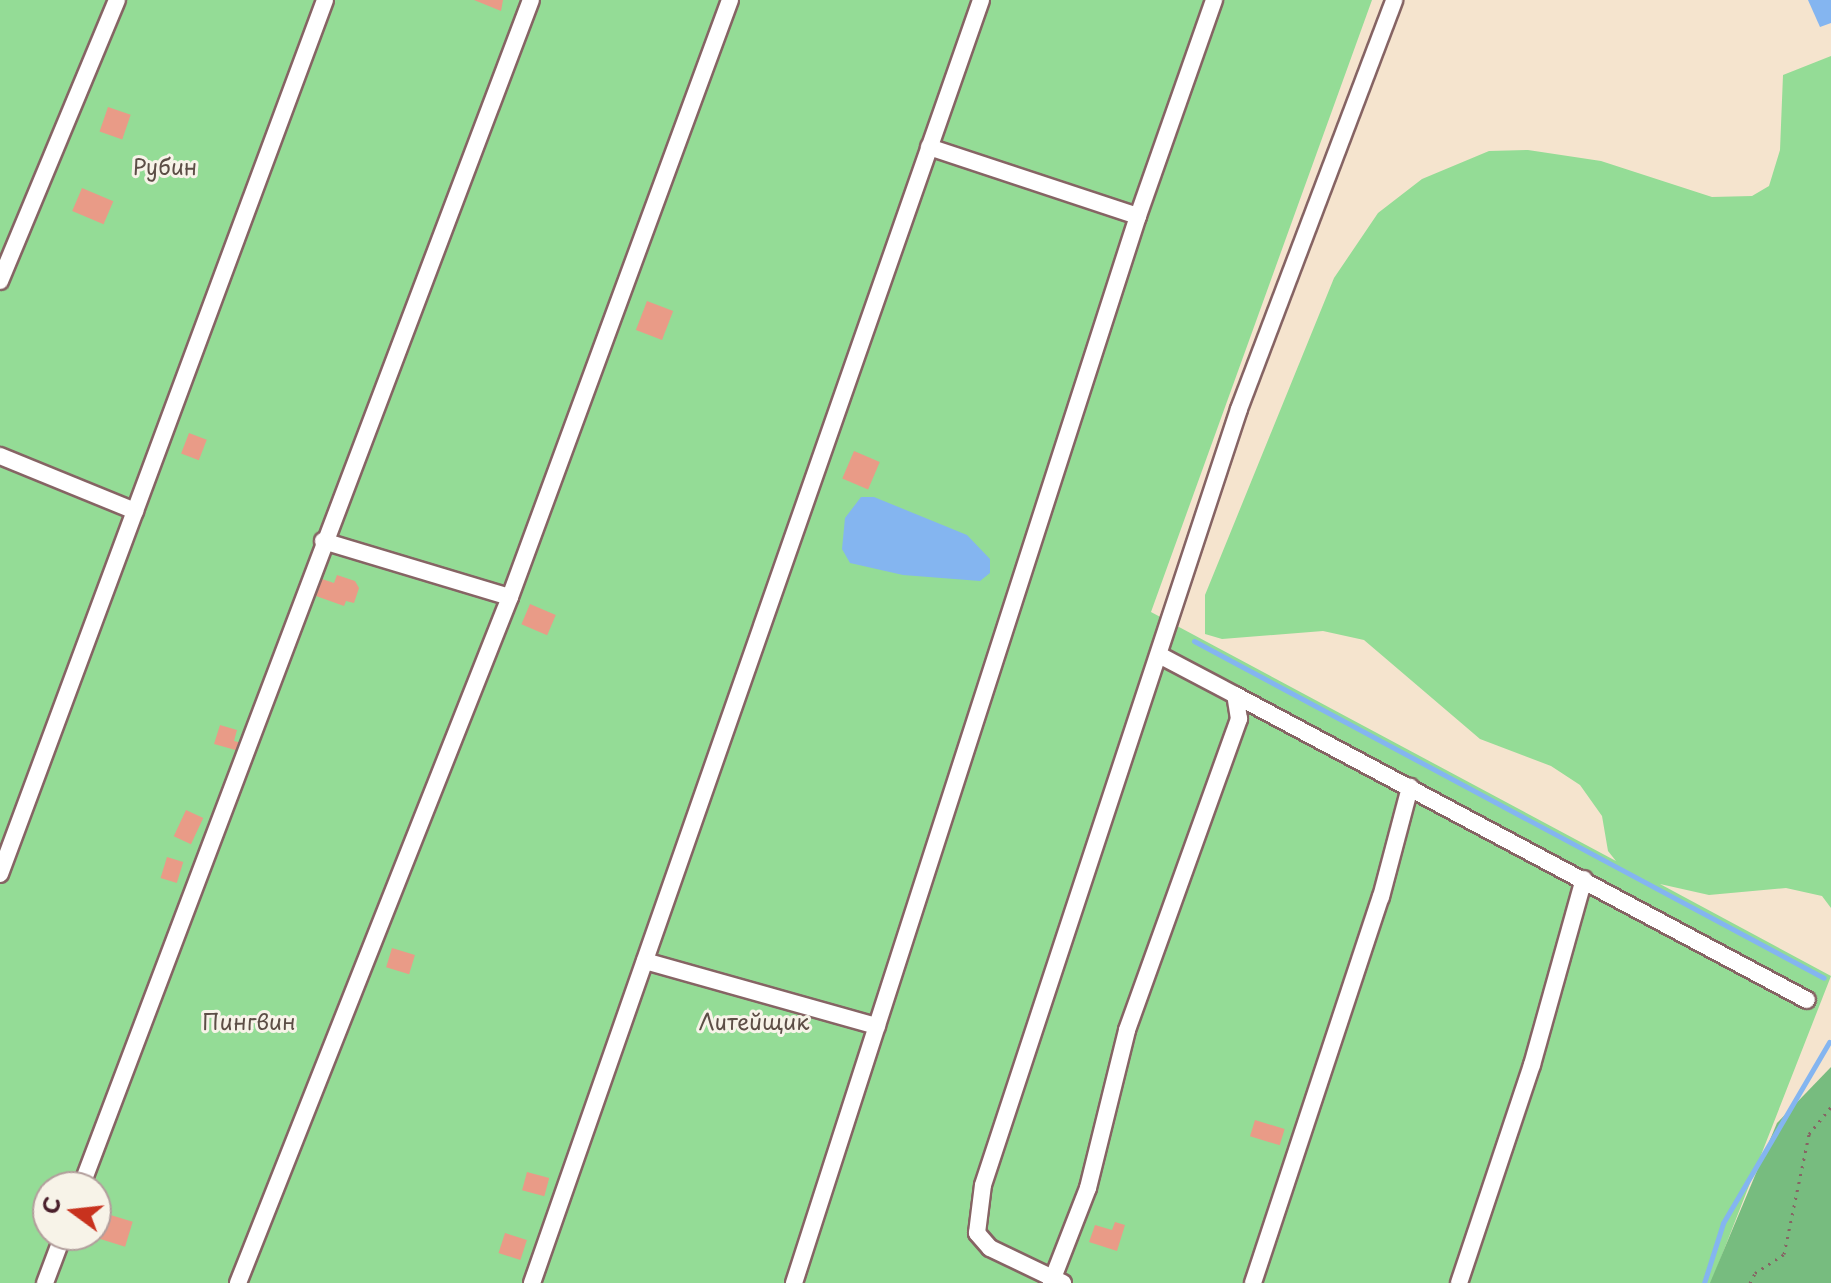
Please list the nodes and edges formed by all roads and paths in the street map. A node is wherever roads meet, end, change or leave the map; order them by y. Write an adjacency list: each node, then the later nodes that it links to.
1 (117, 0): 10 (street)
2 (325, 0): 12 (street)
3 (531, 0): 13 (street)
4 (730, 0): 14 (street)
5 (981, 0): 8 (street)
6 (1214, 0): 9 (street)
7 (1394, 0): 15 (street)
8 (929, 147): 9 (street); 20 (street)
9 (1138, 216): 22 (street)
10 (0, 281)
11 (0, 456): 12 (street)
12 (135, 511): 18 (street)
13 (323, 541): 14 (street); 24 (street)
14 (510, 597): 28 (street)
15 (1159, 655): 16 (street); 26 (street)
16 (1235, 695): 17 (street); 26 (street)
17 (1410, 787): 19 (street); 31 (street)
18 (0, 874)
19 (1584, 879): 21 (street); 32 (street)
20 (645, 961): 22 (street); 29 (street)
21 (1807, 1000)
22 (877, 1026): 30 (street)
23 (1831, 1107): 33 (path)
24 (87, 1171)
25 (57, 1251): 27 (street)
26 (1056, 1281)
27 (45, 1283)
28 (238, 1283)
29 (532, 1283)
30 (794, 1283)
31 (1253, 1283)
32 (1459, 1283)
33 (1750, 1283)

